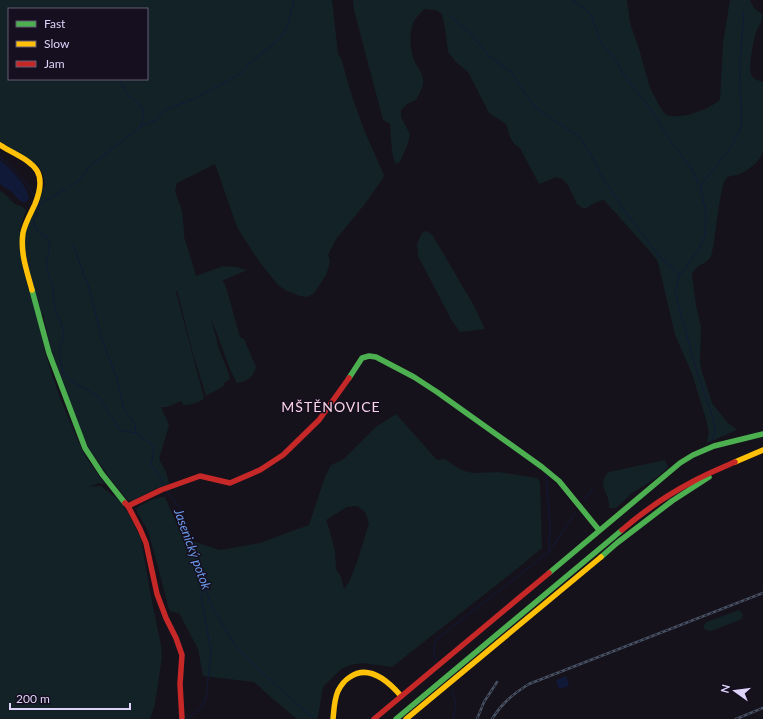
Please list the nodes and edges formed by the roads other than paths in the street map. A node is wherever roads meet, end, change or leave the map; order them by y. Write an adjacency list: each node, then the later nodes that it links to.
1 (0, 145): 5 (main road)
2 (763, 434): 6 (main road)
3 (763, 450): 4 (main road)
4 (735, 462): 11 (main road); 12 (main road)
5 (128, 506): 6 (main road); 8 (main road)
6 (599, 530): 7 (main road)
7 (401, 696): 9 (main road); 10 (main road)
8 (182, 719)
9 (333, 719)
10 (374, 719)
11 (396, 719)
12 (406, 719)

